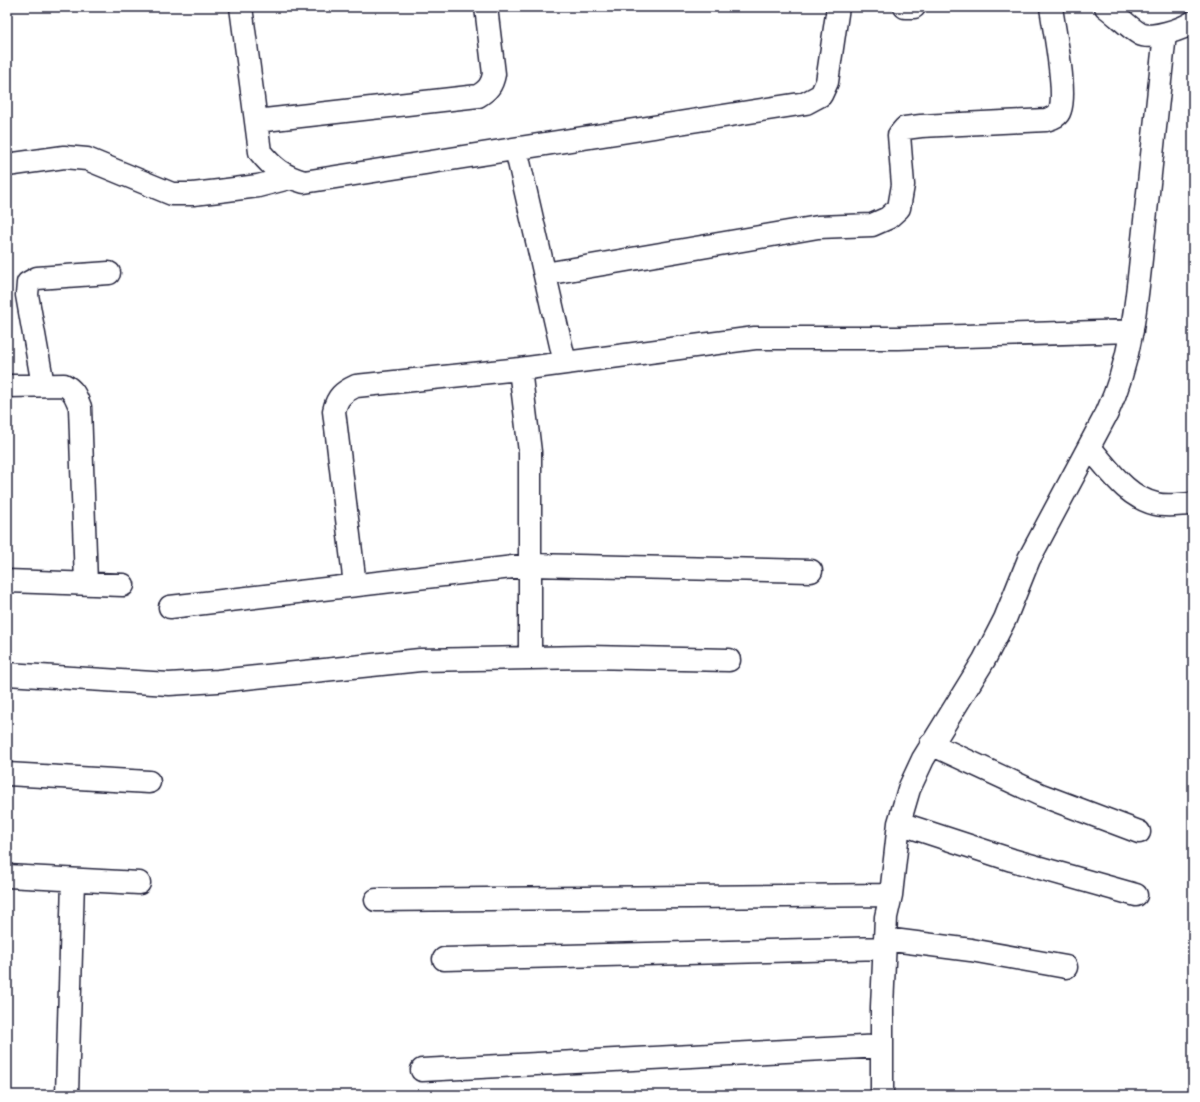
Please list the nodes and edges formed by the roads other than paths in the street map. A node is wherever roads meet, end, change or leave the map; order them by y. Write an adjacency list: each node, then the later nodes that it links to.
1 (241, 7): 10 (street)
2 (486, 7): 10 (street)
3 (838, 7): 11 (street)
4 (905, 7): 5 (street)
5 (914, 7)
6 (1051, 7): 15 (street)
7 (1106, 7): 9 (street)
8 (1193, 22): 9 (street)
9 (1165, 34): 16 (street)
10 (256, 121): 13 (street)
11 (516, 149): 13 (street); 15 (street)
12 (7, 165): 13 (street)
13 (289, 178)
14 (109, 273): 19 (street)
15 (545, 274): 17 (street)
16 (1132, 331): 17 (street); 21 (street)
17 (565, 363): 18 (street)
18 (520, 369): 23 (street); 28 (street)
19 (43, 385): 20 (street); 26 (street)
20 (7, 386)
21 (1089, 447): 22 (street); 33 (street)
22 (1193, 504)
23 (530, 565): 24 (street); 28 (street); 30 (street)
24 (811, 571)
25 (7, 581): 26 (street)
26 (86, 583): 27 (street)
27 (123, 585)
28 (355, 585): 29 (street)
29 (170, 607)
30 (530, 658): 31 (street); 32 (street)
31 (729, 660)
32 (7, 674)
33 (931, 744): 36 (street); 37 (street)
34 (7, 774): 35 (street)
35 (149, 782)
36 (899, 824): 41 (street); 42 (street)
37 (1139, 832)
38 (7, 876): 39 (street)
39 (73, 880): 40 (street); 49 (street)
40 (139, 883)
41 (891, 895): 43 (street); 44 (street)
42 (1136, 895)
43 (376, 900)
44 (885, 943): 45 (street); 46 (street); 47 (street)
45 (444, 959)
46 (1066, 967)
47 (882, 1046): 48 (street); 50 (street)
48 (422, 1070)
49 (67, 1095)
50 (882, 1095)

